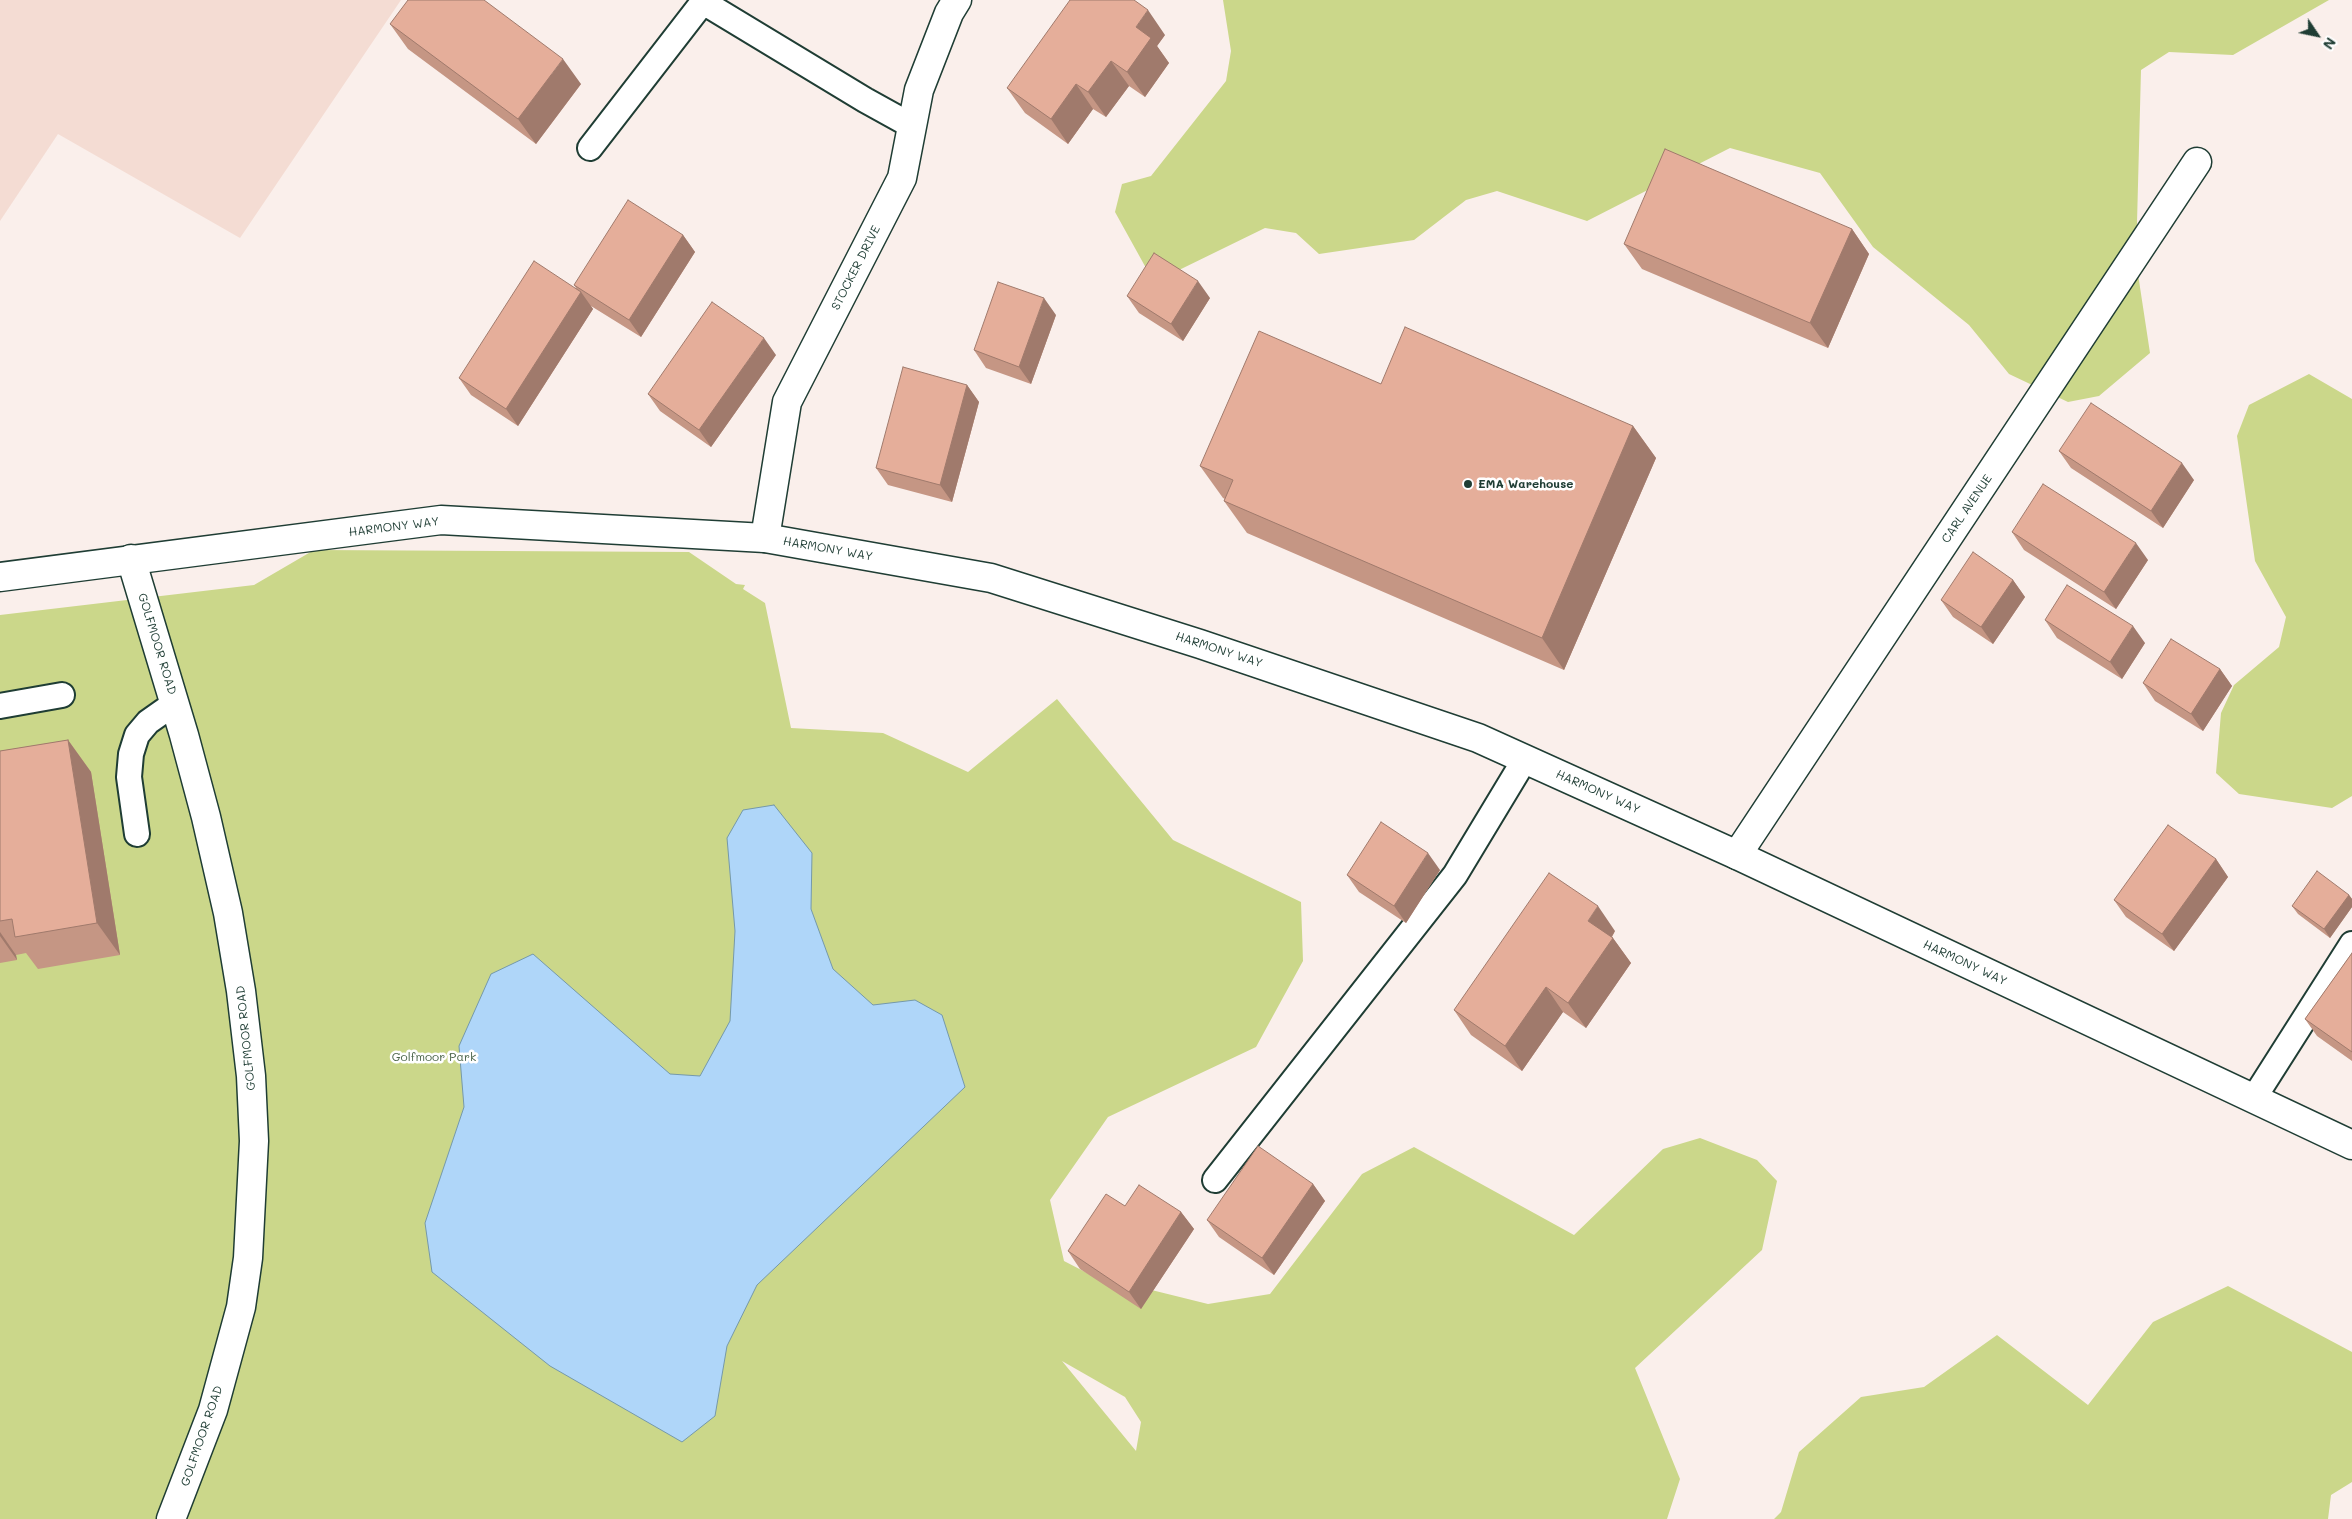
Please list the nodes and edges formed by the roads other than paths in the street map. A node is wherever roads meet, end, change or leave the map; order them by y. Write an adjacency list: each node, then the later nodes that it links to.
1 (957, 0): 2 (street, STOCKER DRIVE)
2 (912, 126): 3 (lane); 5 (street, STOCKER DRIVE)
3 (590, 148)
4 (2197, 162): 13 (street, CARL AVENUE)
5 (765, 538): 6 (street, HARMONY WAY); 11 (street, HARMONY WAY)
6 (130, 559): 7 (street, HARMONY WAY); 9 (street, GOLFMOOR ROAD)
7 (0, 577)
8 (62, 695): 10 (lane)
9 (175, 703): 12 (lane); 18 (street, GOLFMOOR ROAD)
10 (0, 706)
11 (1525, 759): 13 (street, HARMONY WAY); 17 (lane)
12 (137, 834)
13 (1737, 855): 15 (street, HARMONY WAY)
14 (2352, 944): 15 (lane)
15 (2254, 1098): 16 (street, HARMONY WAY)
16 (2352, 1145)
17 (1215, 1180)
18 (172, 1519)

